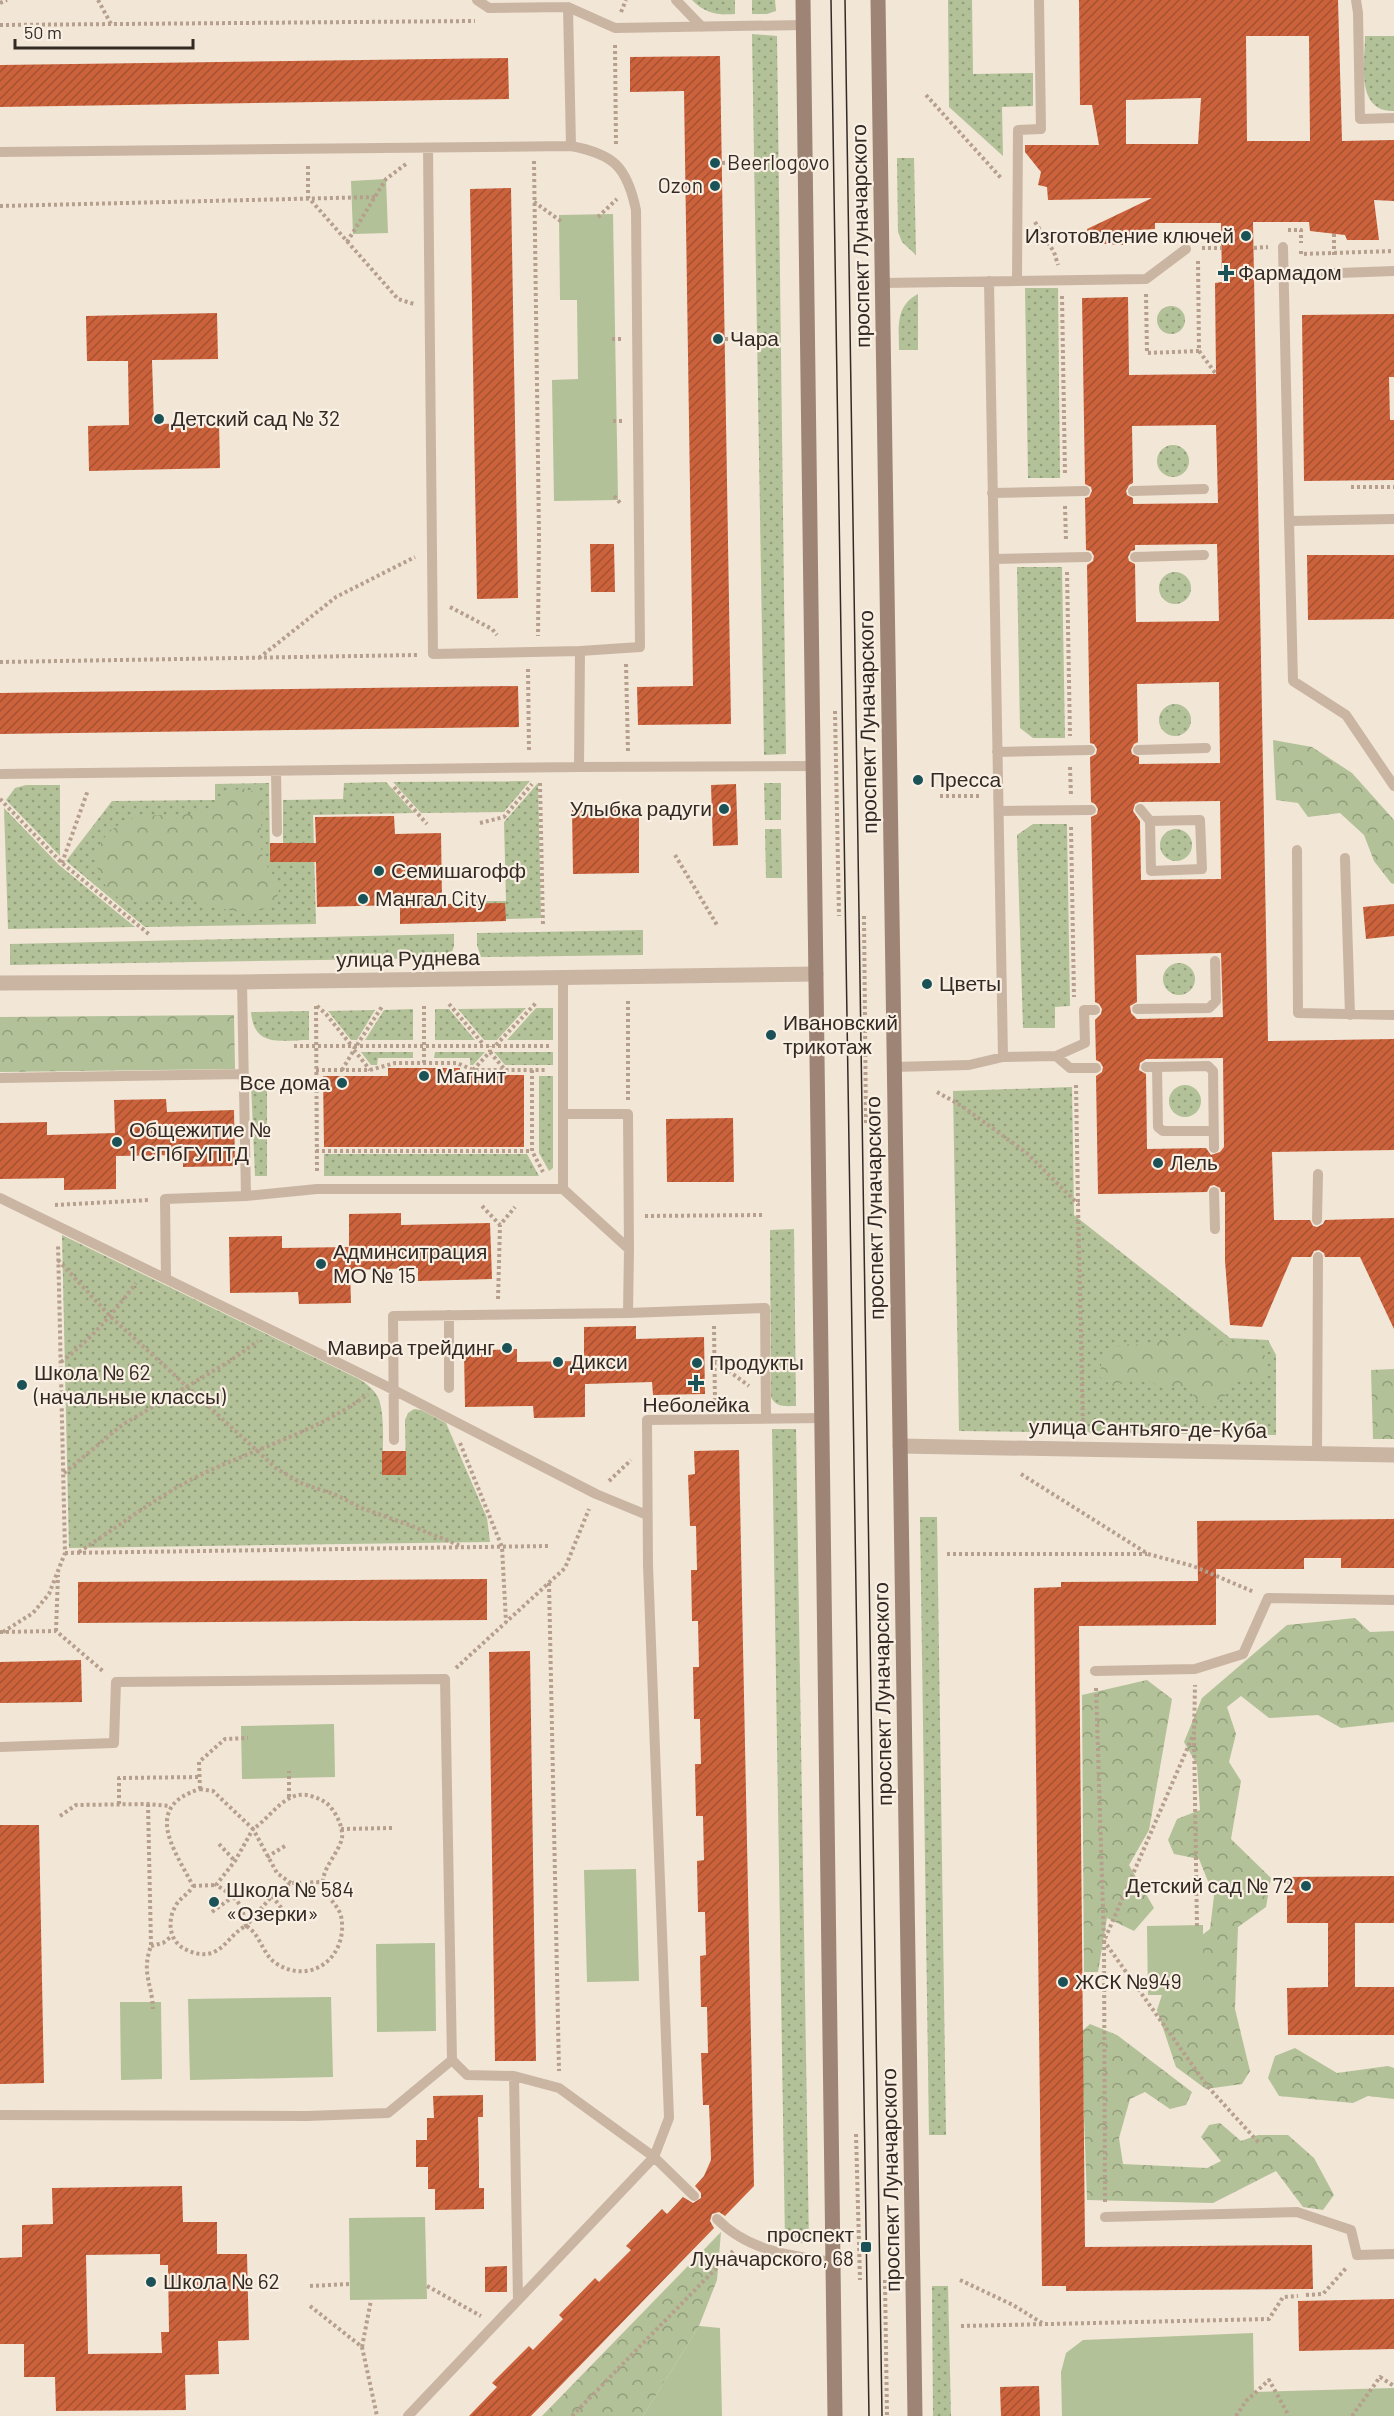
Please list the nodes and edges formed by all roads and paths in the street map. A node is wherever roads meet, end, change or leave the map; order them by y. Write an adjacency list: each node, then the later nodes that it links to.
1 (7, 0): 9 (path)
2 (98, 0): 12 (path)
3 (477, 0): 11 (lane)
4 (676, 0): 15 (lane)
5 (803, 0): 14 (main road)
6 (878, 0): 45 (main road, проспект Луначарского)
7 (1039, 0): 27 (lane)
8 (1356, 0): 18 (lane)
9 (0, 3)
10 (568, 7): 11 (lane); 16 (lane); 20 (lane)
11 (489, 8): 12 (path)
12 (111, 24): 13 (path)
13 (0, 25)
14 (803, 25): 15 (lane); 81 (main road)
15 (702, 27): 16 (lane)
16 (615, 28): 26 (path)
17 (926, 95): 27 (path)
18 (1394, 118)
19 (534, 146): 20 (lane); 22 (lane); 30 (path)
20 (571, 146): 26 (lane)
21 (308, 147): 22 (lane); 23 (lane); 28 (path)
22 (428, 147): 29 (path); 46 (lane)
23 (0, 152)
24 (743, 162): 25 (path)
25 (722, 163)
26 (617, 164): 67 (lane)
27 (1018, 196): 42 (path); 44 (lane)
28 (308, 197): 29 (path); 31 (path); 33 (path)
29 (375, 197): 33 (path)
30 (534, 201): 32 (path); 69 (path)
31 (0, 206)
32 (562, 222)
33 (347, 242): 46 (path)
34 (1283, 247): 40 (lane)
35 (1186, 249): 41 (lane)
36 (1394, 251): 37 (path)
37 (1301, 254)
38 (1198, 260): 49 (path)
39 (1394, 272): 40 (lane)
40 (1284, 275): 59 (lane)
41 (1146, 279): 42 (lane); 49 (path)
42 (1062, 280): 44 (lane); 56 (path)
43 (989, 281): 44 (lane); 45 (lane); 57 (lane)
44 (1017, 281)
45 (883, 283): 135 (main road, проспект Луначарского)
46 (430, 306): 60 (lane)
47 (725, 339): 48 (path)
48 (745, 339)
49 (1199, 351): 50 (path)
50 (1216, 374)
51 (1350, 487): 52 (path)
52 (1394, 487)
53 (1204, 489): 54 (lane)
54 (1133, 490)
55 (1085, 491): 56 (lane)
56 (1065, 492): 57 (lane); 64 (path)
57 (993, 493): 65 (lane)
58 (1394, 519): 59 (lane)
59 (1289, 521): 88 (lane)
60 (432, 549): 66 (lane); 72 (path)
61 (1204, 555): 63 (lane)
62 (1087, 557): 64 (lane)
63 (1135, 557)
64 (1066, 558): 65 (lane); 78 (path)
65 (994, 559): 79 (lane)
66 (432, 599): 70 (path); 71 (lane)
67 (626, 648): 68 (lane); 83 (path)
68 (580, 651): 69 (lane); 80 (lane)
69 (533, 652): 70 (lane); 82 (path)
70 (509, 653): 71 (lane)
71 (433, 654): 72 (path)
72 (259, 658): 73 (path)
73 (0, 662)
74 (835, 711): 104 (path)
75 (1206, 748): 77 (lane)
76 (1090, 750): 78 (lane)
77 (1138, 750)
78 (1070, 751): 79 (lane); 93 (path)
79 (997, 752): 90 (lane)
80 (579, 766): 82 (lane); 83 (lane)
81 (813, 766): 83 (lane); 110 (main road)
82 (535, 767): 84 (lane); 97 (path); 107 (path)
83 (628, 767)
84 (378, 769): 85 (lane); 98 (path)
85 (276, 771): 86 (lane); 99 (lane)
86 (94, 773): 87 (lane); 103 (path)
87 (0, 774)
88 (1394, 786)
89 (940, 796): 90 (path)
90 (998, 797): 95 (lane)
91 (0, 799): 103 (path)
92 (1140, 809): 96 (lane)
93 (1071, 810): 94 (lane); 95 (lane); 114 (path)
94 (1091, 810)
95 (999, 811): 133 (lane)
96 (1150, 821): 96 (lane)
97 (480, 823)
98 (427, 824)
99 (277, 832)
100 (1298, 850): 122 (lane)
101 (675, 855): 106 (path)
102 (1345, 858): 122 (lane)
103 (62, 862): 108 (path)
104 (839, 916)
105 (864, 916): 150 (path)
106 (717, 925)
107 (543, 927)
108 (150, 935)
109 (1215, 961): 120 (lane)
110 (816, 974): 111 (street, улица Руднева); 186 (main road)
111 (563, 978): 112 (street, улица Руднева); 129 (lane)
112 (242, 982): 113 (street, улица Руднева); 145 (lane)
113 (0, 983)
114 (1074, 1000)
115 (628, 1001): 149 (path)
116 (536, 1003): 128 (path)
117 (424, 1004): 126 (path)
118 (449, 1004): 127 (path)
119 (383, 1005): 130 (path)
120 (1137, 1009)
121 (1095, 1010): 132 (lane)
122 (1350, 1015): 123 (lane)
123 (1394, 1015)
124 (294, 1046): 125 (path)
125 (316, 1046): 130 (path); 130 (path); 138 (path)
126 (424, 1046): 127 (path); 130 (path); 134 (path)
127 (487, 1046): 128 (path); 131 (path)
128 (496, 1046): 129 (path)
129 (563, 1046): 148 (lane)
130 (354, 1047): 139 (path); 140 (path)
131 (490, 1052): 141 (path); 142 (path)
132 (1056, 1056): 133 (lane); 136 (lane)
133 (1003, 1057): 135 (lane)
134 (424, 1063): 140 (path); 141 (path)
135 (894, 1067): 190 (main road, проспект Луначарского)
136 (1075, 1068): 137 (lane); 160 (path)
137 (1096, 1068)
138 (316, 1070): 139 (path); 143 (path)
139 (342, 1070): 140 (path)
140 (370, 1070)
141 (473, 1070): 142 (path)
142 (505, 1070): 143 (path)
143 (532, 1070): 144 (path)
144 (548, 1070)
145 (244, 1074): 146 (lane); 157 (lane)
146 (0, 1078)
147 (937, 1092): 160 (path)
148 (563, 1113): 149 (lane); 155 (lane)
149 (628, 1114): 162 (lane)
150 (867, 1124)
151 (1214, 1131): 151 (lane); 152 (lane)
152 (1214, 1148)
153 (1318, 1174): 164 (lane)
154 (529, 1188): 155 (lane); 157 (lane); 175 (path)
155 (563, 1189): 167 (lane)
156 (1214, 1192): 166 (lane)
157 (246, 1196): 159 (lane)
158 (0, 1198): 163 (lane)
159 (165, 1199): 163 (path); 171 (lane)
160 (1078, 1204): 191 (path)
161 (764, 1215): 162 (path)
162 (629, 1216): 167 (lane)
163 (44, 1220): 165 (lane)
164 (1317, 1220)
165 (57, 1226): 169 (path); 170 (lane)
166 (1215, 1229)
167 (629, 1249): 173 (lane)
168 (1318, 1257): 193 (lane)
169 (58, 1260): 176 (path); 179 (path)
170 (147, 1269): 171 (lane); 176 (path)
171 (166, 1279): 177 (lane)
172 (713, 1310): 173 (lane); 178 (path); 184 (lane)
173 (628, 1313): 175 (lane)
174 (449, 1315): 175 (lane); 182 (lane); 183 (lane)
175 (498, 1315)
176 (111, 1317): 179 (path); 181 (path)
177 (272, 1330): 180 (lane); 181 (path)
178 (714, 1360): 184 (path); 188 (path)
179 (61, 1362): 195 (path)
180 (382, 1384): 183 (lane); 192 (path)
181 (187, 1386): 192 (path); 195 (path)
182 (449, 1388)
183 (393, 1389): 187 (lane); 189 (lane)
184 (766, 1399): 185 (lane)
185 (766, 1417): 186 (lane); 188 (lane)
186 (822, 1418): 262 (main road)
187 (450, 1419): 197 (lane); 200 (path)
188 (715, 1419): 197 (lane)
189 (394, 1440)
190 (900, 1446): 191 (street, улица Сантьяго-де-Куба); 284 (main road, проспект Луначарского)
191 (1083, 1449): 193 (street, улица Сантьяго-де-Куба)
192 (255, 1450): 199 (path); 202 (path)
193 (1317, 1454): 194 (street, улица Сантьяго-де-Куба)
194 (1394, 1455)
195 (63, 1473): 201 (path)
196 (1021, 1473): 204 (path)
197 (647, 1515): 255 (lane)
198 (549, 1546): 200 (path)
199 (463, 1547): 200 (path); 202 (path)
200 (502, 1547): 210 (path)
201 (65, 1553): 202 (path); 206 (path)
202 (78, 1553)
203 (947, 1554): 204 (path)
204 (1148, 1554): 208 (path)
205 (565, 1568): 207 (path)
206 (58, 1570): 211 (path); 212 (path)
207 (549, 1583): 210 (path); 251 (path)
208 (1268, 1598): 209 (lane); 213 (lane)
209 (1394, 1600)
210 (506, 1623): 215 (path)
211 (56, 1631): 212 (path); 216 (path)
212 (2, 1632)
213 (1195, 1669): 214 (lane); 217 (path)
214 (1095, 1671): 246 (path)
215 (445, 1679): 216 (lane); 249 (lane)
216 (116, 1682): 219 (lane)
217 (1194, 1733): 244 (path); 246 (path)
218 (248, 1738): 221 (path)
219 (0, 1747)
220 (289, 1771): 223 (path)
221 (200, 1777): 222 (path); 224 (path)
222 (200, 1789): 226 (path); 228 (path)
223 (289, 1797): 228 (path); 230 (path)
224 (119, 1804): 225 (path); 227 (path)
225 (148, 1804): 226 (path); 247 (path)
226 (170, 1806): 238 (path)
227 (60, 1816)
228 (253, 1828): 233 (path); 234 (path)
229 (392, 1828): 230 (path)
230 (341, 1829): 235 (path)
231 (219, 1844): 234 (path)
232 (285, 1846): 233 (path)
233 (267, 1857): 236 (path)
234 (236, 1861): 237 (path)
235 (323, 1882): 236 (path); 243 (path)
236 (291, 1883): 240 (path)
237 (216, 1885): 238 (path); 239 (path)
238 (193, 1886): 245 (path)
239 (234, 1896): 242 (path); 243 (path)
240 (272, 1896): 241 (path); 243 (path)
241 (283, 1910)
242 (213, 1912)
243 (246, 1926): 245 (path)
244 (1197, 1928)
245 (172, 1936): 247 (path)
246 (1104, 1941): 254 (path); 257 (path)
247 (151, 1946): 248 (path)
248 (153, 2009)
249 (452, 2060): 250 (lane); 252 (lane)
250 (514, 2076): 251 (lane); 272 (lane)
251 (559, 2088): 255 (lane)
252 (0, 2115)
253 (856, 2134): 263 (path)
254 (1260, 2144)
255 (654, 2157): 256 (lane); 272 (lane)
256 (694, 2196)
257 (1105, 2217): 261 (lane)
258 (717, 2219): 259 (lane)
259 (744, 2240): 262 (lane); 281 (path)
260 (1394, 2254): 261 (lane)
261 (1357, 2255): 269 (path)
262 (833, 2262): 282 (main road)
263 (860, 2280)
264 (885, 2280): 283 (path)
265 (960, 2280): 275 (path)
266 (350, 2284): 267 (path)
267 (310, 2286)
268 (427, 2286): 274 (path)
269 (1306, 2295)
270 (1298, 2296): 275 (path)
271 (371, 2300): 277 (path)
272 (518, 2300): 274 (lane)
273 (310, 2306): 277 (path)
274 (495, 2324): 280 (lane)
275 (1043, 2324): 276 (path)
276 (961, 2326)
277 (362, 2347): 279 (path)
278 (1394, 2386): 287 (path)
279 (377, 2416)
280 (408, 2416)
281 (572, 2416)
282 (835, 2416)
283 (887, 2416)
284 (915, 2416)
285 (1236, 2416): 286 (path)
286 (1289, 2416)
287 (1352, 2416)

